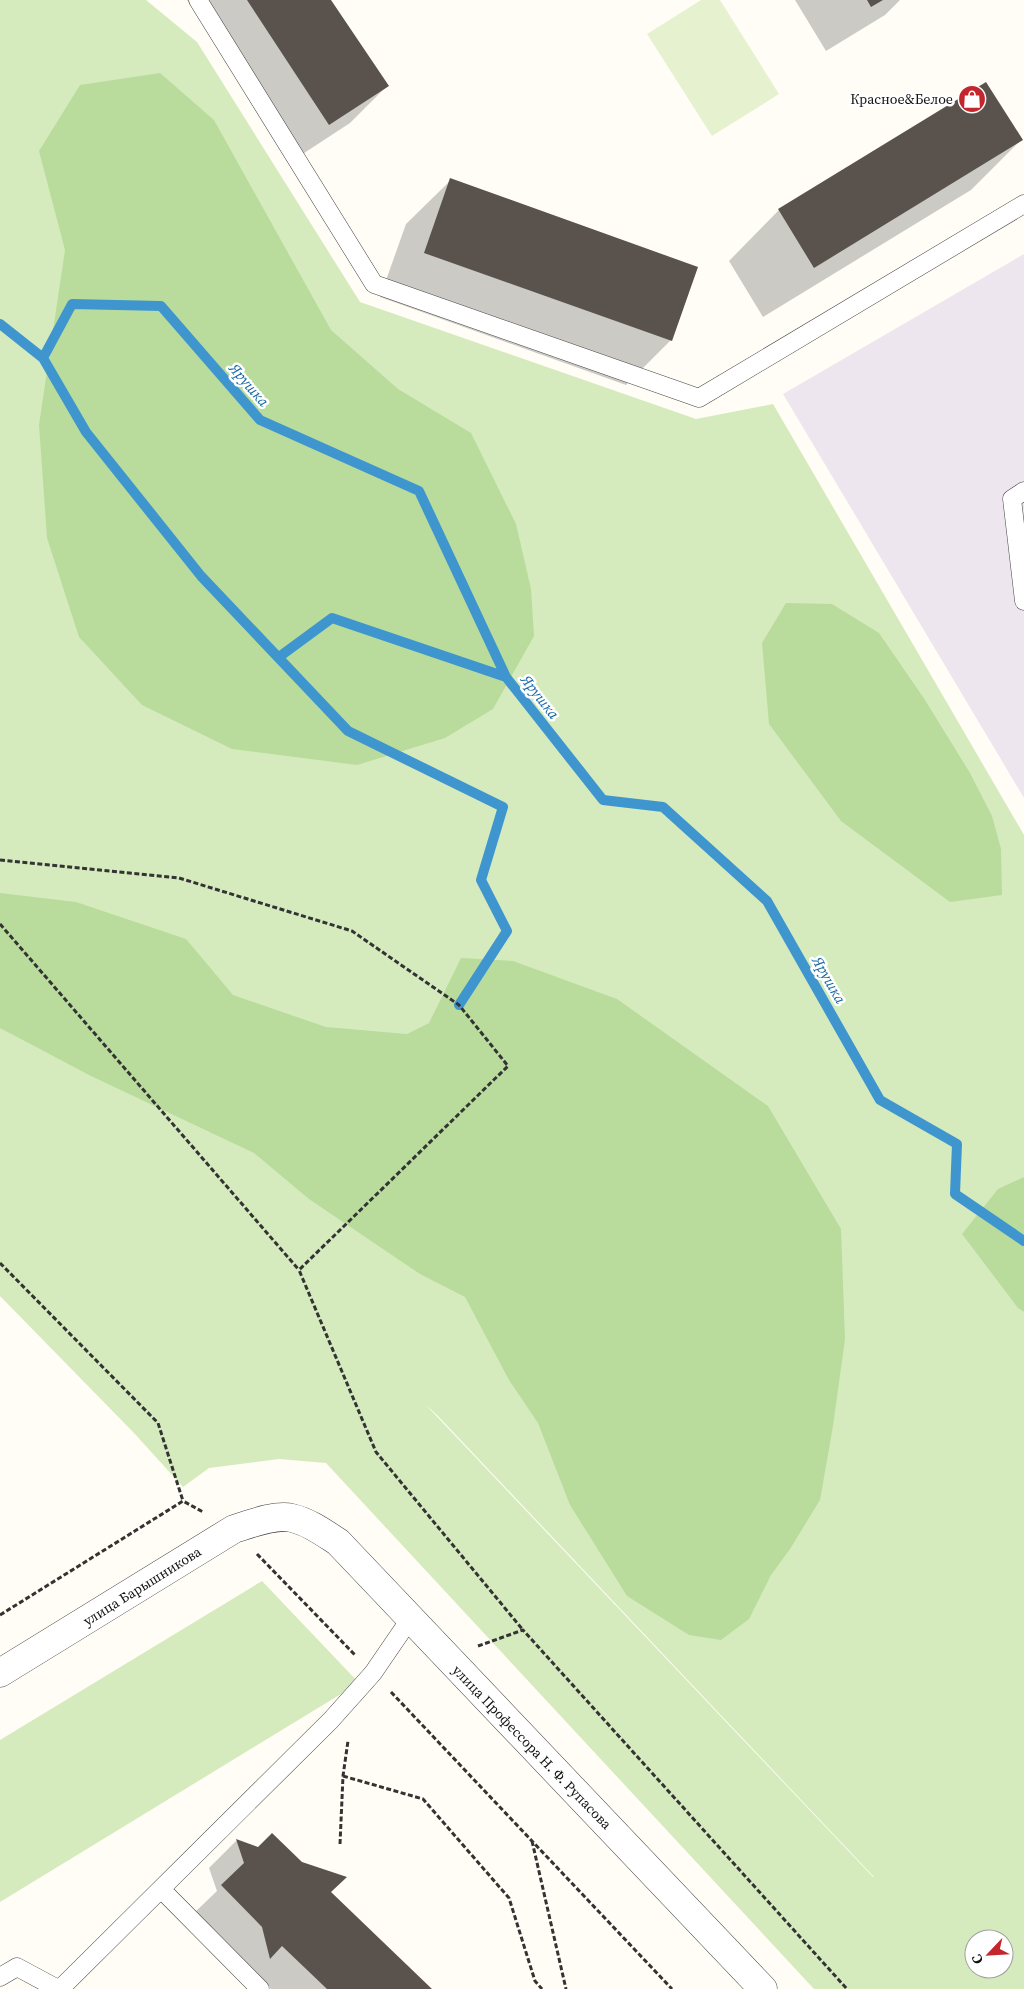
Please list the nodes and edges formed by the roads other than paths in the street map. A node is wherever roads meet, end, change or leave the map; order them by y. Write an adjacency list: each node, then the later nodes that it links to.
1 (198, 0): 2 (lane)
2 (1024, 204)
3 (1024, 491): 4 (lane)
4 (1024, 601)
5 (291, 1518): 6 (street, улица Профессора Н. Ф. Рупасова); 7 (street, улица Барышникова)
6 (410, 1619): 8 (lane); 12 (street, улица Профессора Н. Ф. Рупасова)
7 (0, 1673)
8 (161, 1889): 10 (lane); 11 (lane)
9 (0, 1977): 10 (lane)
10 (59, 1989)
11 (260, 1989)
12 (763, 1989)

